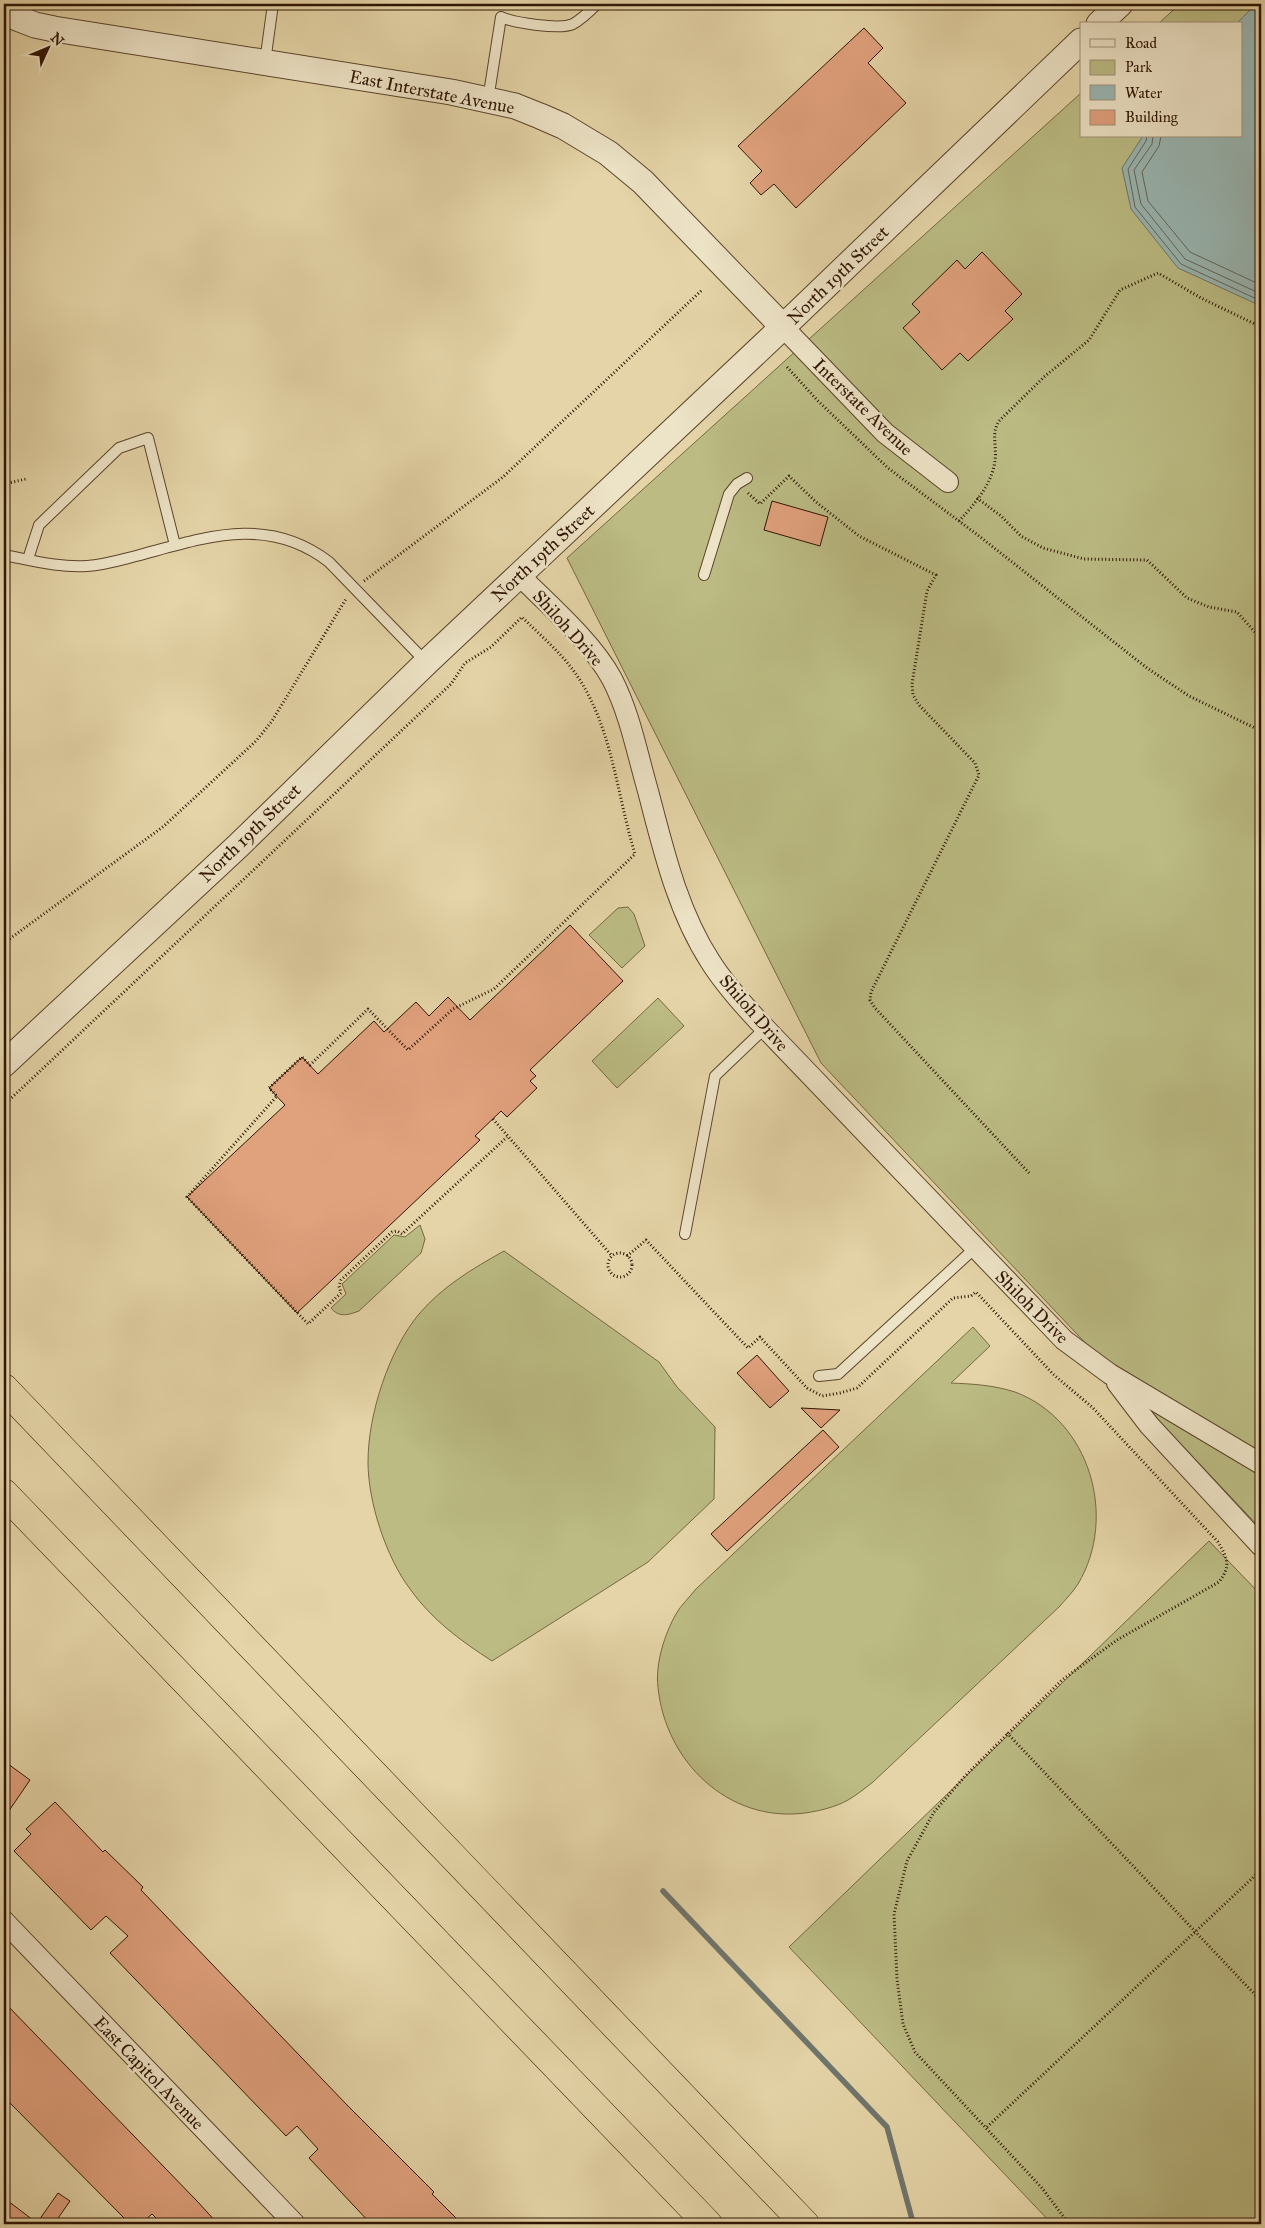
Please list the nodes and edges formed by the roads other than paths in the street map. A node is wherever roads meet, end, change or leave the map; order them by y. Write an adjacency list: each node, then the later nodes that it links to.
1 (273, 4): 7 (lane)
2 (597, 4): 8 (lane)
3 (1120, 4): 5 (street)
4 (4, 13): 7 (street, East Interstate Avenue)
5 (1101, 22)
6 (1080, 42): 9 (street, North 19th Street)
7 (264, 63): 8 (street, East Interstate Avenue)
8 (488, 100): 9 (street, East Interstate Avenue)
9 (783, 327): 11 (street, Interstate Avenue); 15 (street, North 19th Street)
10 (747, 478): 16 (lane)
11 (948, 482)
12 (176, 546): 14 (lane); 14 (lane); 17 (lane)
13 (4, 554): 14 (lane)
14 (28, 559)
15 (519, 575): 17 (street, North 19th Street); 18 (street, Shiloh Drive)
16 (704, 575)
17 (427, 662): 19 (street, North 19th Street)
18 (765, 1028): 20 (lane); 21 (street, Shiloh Drive)
19 (4, 1064)
20 (685, 1234)
21 (975, 1248): 22 (street, Shiloh Drive); 23 (lane)
22 (1110, 1374): 25 (street, Shiloh Drive); 27 (street, Shiloh Drive)
23 (819, 1376)
24 (4, 1388): 31 (highway)
25 (1261, 1464)
26 (4, 1493): 30 (highway)
27 (1261, 1546)
28 (4, 1921): 29 (street, East Capitol Avenue)
29 (295, 2224)
30 (708, 2224)
31 (806, 2224)

